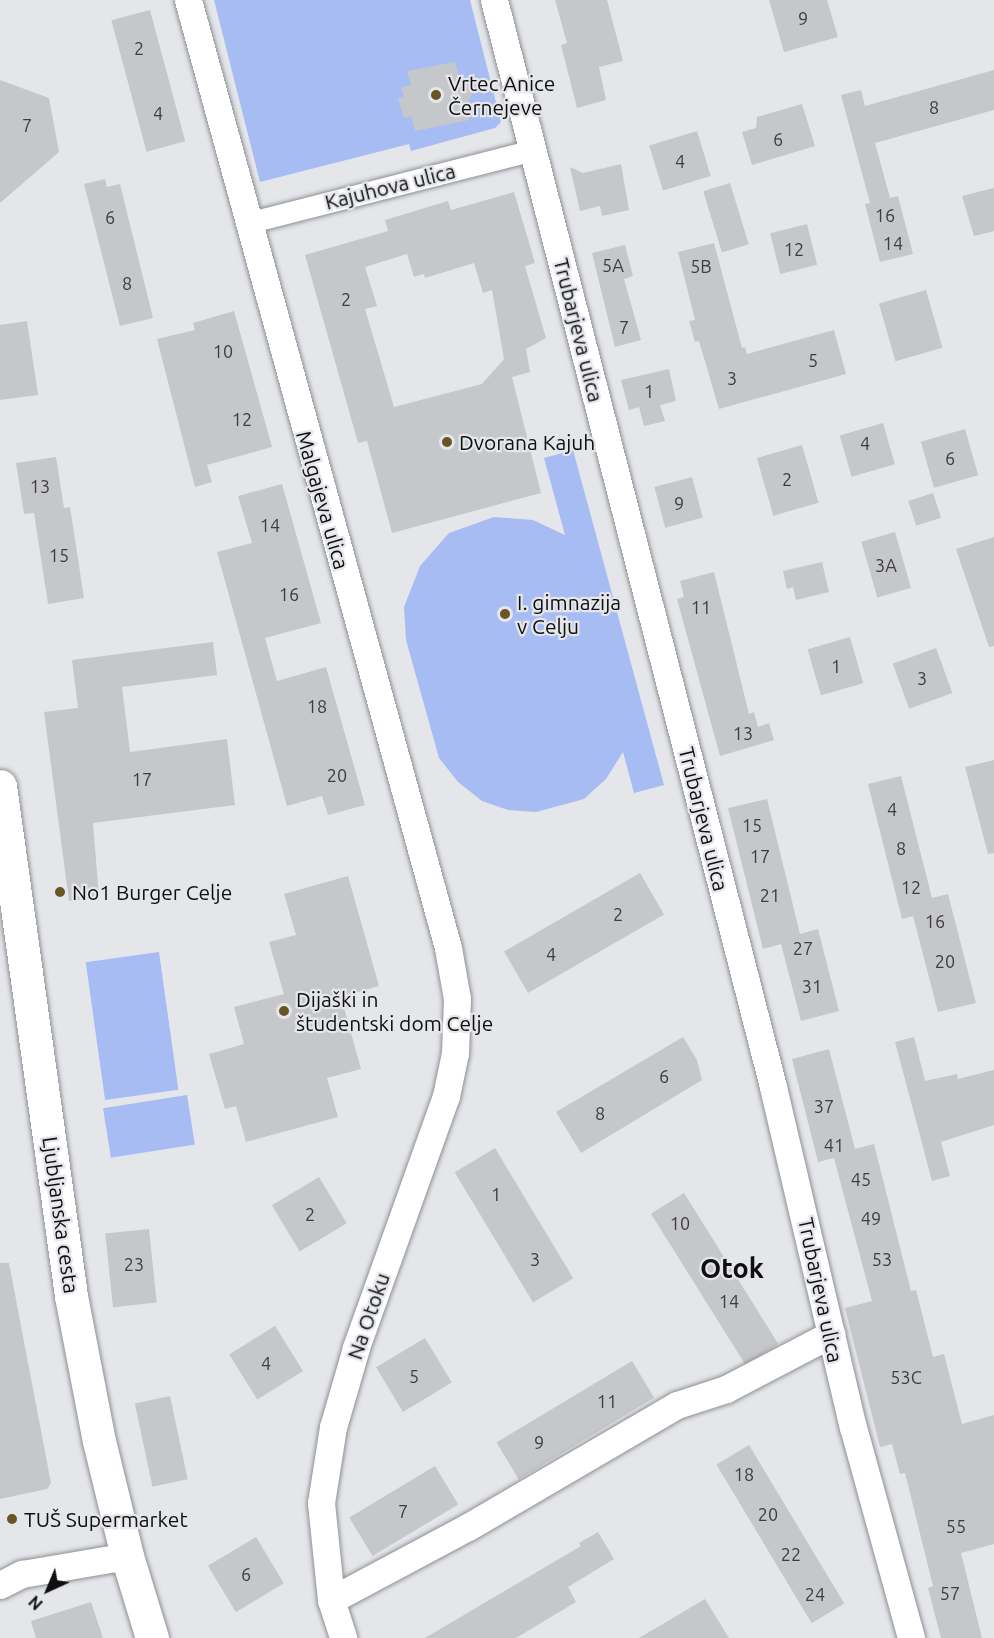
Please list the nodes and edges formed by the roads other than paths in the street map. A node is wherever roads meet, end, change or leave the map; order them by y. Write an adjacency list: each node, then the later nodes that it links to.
1 (188, 0): 4 (street, Malgajeva ulica)
2 (494, 0): 3 (street, Trubarjeva ulica)
3 (533, 150): 4 (street, Kajuhova ulica); 7 (street, Trubarjeva ulica)
4 (247, 223): 6 (street, Malgajeva ulica)
5 (0, 786): 8 (street, Ljubljanska cesta)
6 (457, 999): 10 (street, Na Otoku)
7 (831, 1334): 10 (street); 13 (street, Trubarjeva ulica)
8 (127, 1556): 9 (street); 11 (street, Ljubljanska cesta)
9 (0, 1585)
10 (331, 1600): 12 (street, Na Otoku)
11 (152, 1638)
12 (343, 1638)
13 (911, 1638)

